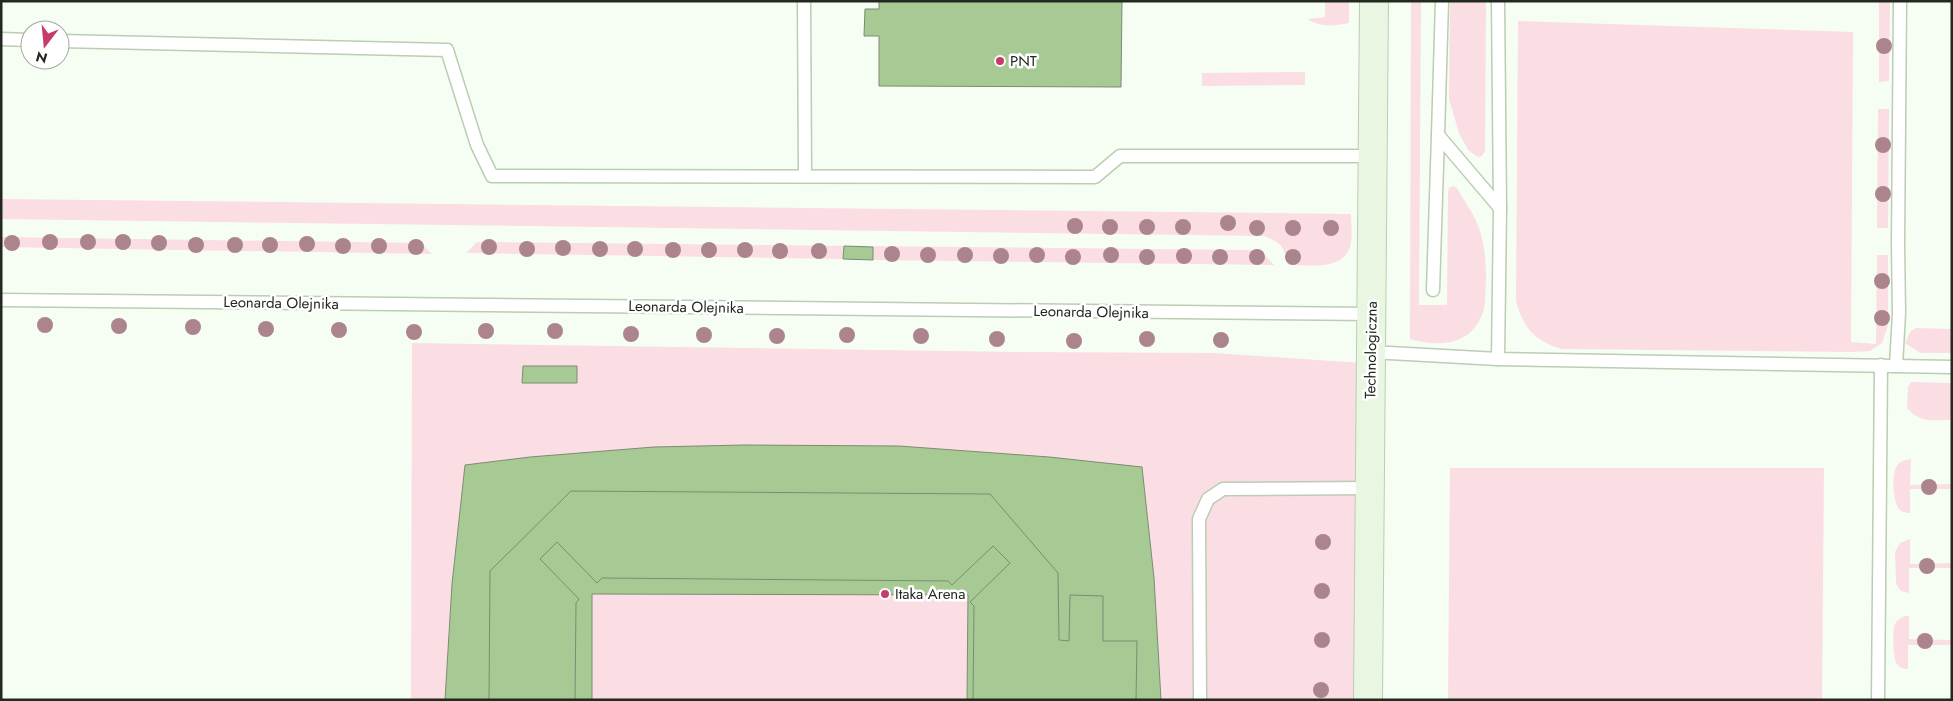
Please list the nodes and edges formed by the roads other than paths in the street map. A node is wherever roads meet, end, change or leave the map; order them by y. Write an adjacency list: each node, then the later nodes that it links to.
1 (804, 1): 11 (lane)
2 (1374, 1): 10 (street, Technologiczna)
3 (1442, 1): 9 (lane)
4 (1498, 1): 12 (lane)
5 (1900, 1): 19 (lane)
6 (1, 39): 7 (lane)
7 (20, 40)
8 (70, 41): 11 (lane)
9 (1438, 135): 12 (lane); 13 (lane)
10 (1373, 156): 11 (lane); 15 (street, Technologiczna)
11 (804, 176)
12 (1500, 208): 17 (lane)
13 (1433, 290)
14 (1, 300): 15 (lane, Leonarda Olejnika)
15 (1371, 314): 16 (street, Technologiczna)
16 (1371, 352): 17 (lane); 21 (street, Technologiczna)
17 (1498, 359): 18 (lane)
18 (1881, 365): 19 (lane); 24 (lane)
19 (1896, 366): 20 (lane)
20 (1952, 367)
21 (1370, 488): 22 (lane); 23 (street, Technologiczna)
22 (1200, 700)
23 (1368, 700)
24 (1878, 700)

